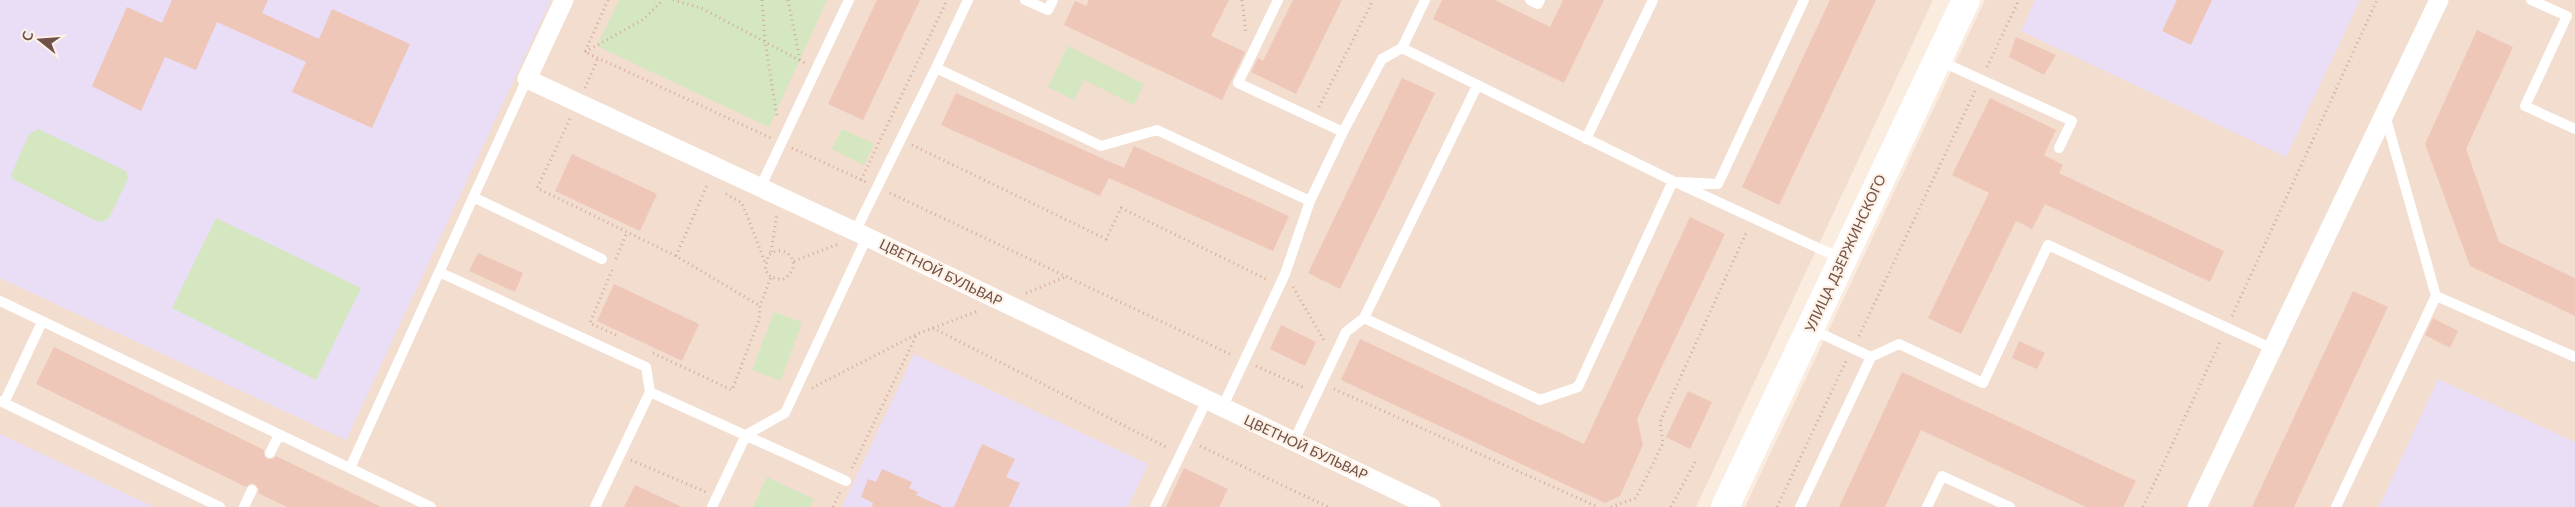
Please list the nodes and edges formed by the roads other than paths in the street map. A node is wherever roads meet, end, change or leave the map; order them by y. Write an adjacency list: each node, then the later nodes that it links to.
1 (564, 0): 18 (street)
2 (849, 0): 26 (lane)
3 (968, 0): 17 (lane)
4 (1025, 0): 5 (lane)
5 (1053, 0)
6 (1278, 0): 22 (lane)
7 (1425, 0): 15 (lane)
8 (1530, 0): 9 (lane)
9 (1540, 0)
10 (1653, 0): 23 (lane)
11 (1804, 0): 25 (lane)
12 (1966, 0): 16 (main road, УЛИЦА ДЗЕРЖИНСКОГО)
13 (2439, 0): 20 (street)
14 (2531, 0): 21 (lane)
15 (1402, 48): 19 (lane); 22 (lane)
16 (1938, 59): 24 (lane); 31 (main road, УЛИЦА ДЗЕРЖИНСКОГО)
17 (936, 68): 28 (lane); 29 (lane)
18 (527, 79): 26 (street, ЦВЕТНОЙ БУЛЬВАР); 27 (lane)
19 (1476, 86): 23 (lane); 35 (lane)
20 (2384, 114): 33 (lane); 38 (street)
21 (2575, 129)
22 (1343, 132): 28 (lane)
23 (1586, 139): 25 (lane)
24 (2059, 148)
25 (1674, 181): 31 (lane); 35 (lane)
26 (760, 188): 29 (street, ЦВЕТНОЙ БУЛЬВАР)
27 (473, 197): 30 (lane); 32 (lane)
28 (1310, 201): 43 (lane)
29 (857, 233): 43 (street, ЦВЕТНОЙ БУЛЬВАР); 45 (lane)
30 (602, 259)
31 (1843, 259): 37 (main road, УЛИЦА ДЗЕРЖИНСКОГО)
32 (438, 272): 41 (lane); 48 (lane)
33 (2436, 296): 40 (lane); 63 (lane)
34 (0, 301): 36 (lane)
35 (1364, 318): 46 (lane)
36 (42, 322): 42 (lane); 44 (lane)
37 (1810, 328): 39 (lane); 58 (main road, УЛИЦА ДЗЕРЖИНСКОГО)
38 (2273, 349): 39 (lane); 62 (street)
39 (1871, 357): 59 (lane)
40 (2575, 357)
41 (650, 392): 45 (lane); 55 (lane)
42 (2, 402): 52 (lane)
43 (1215, 404): 46 (street, ЦВЕТНОЙ БУЛЬВАР); 56 (lane)
44 (279, 435): 47 (lane); 48 (lane)
45 (746, 435): 49 (lane); 51 (lane)
46 (1294, 441): 57 (street, ЦВЕТНОЙ БУЛЬВАР)
47 (270, 453)
48 (350, 468): 54 (lane)
49 (846, 481)
50 (252, 490): 53 (lane)
51 (709, 504)
52 (220, 507)
53 (244, 507)
54 (431, 507)
55 (595, 507)
56 (1155, 507)
57 (1431, 507)
58 (1725, 507)
59 (1800, 507)
60 (1927, 507): 61 (lane)
61 (2010, 507)
62 (2197, 507)
63 (2336, 507)

